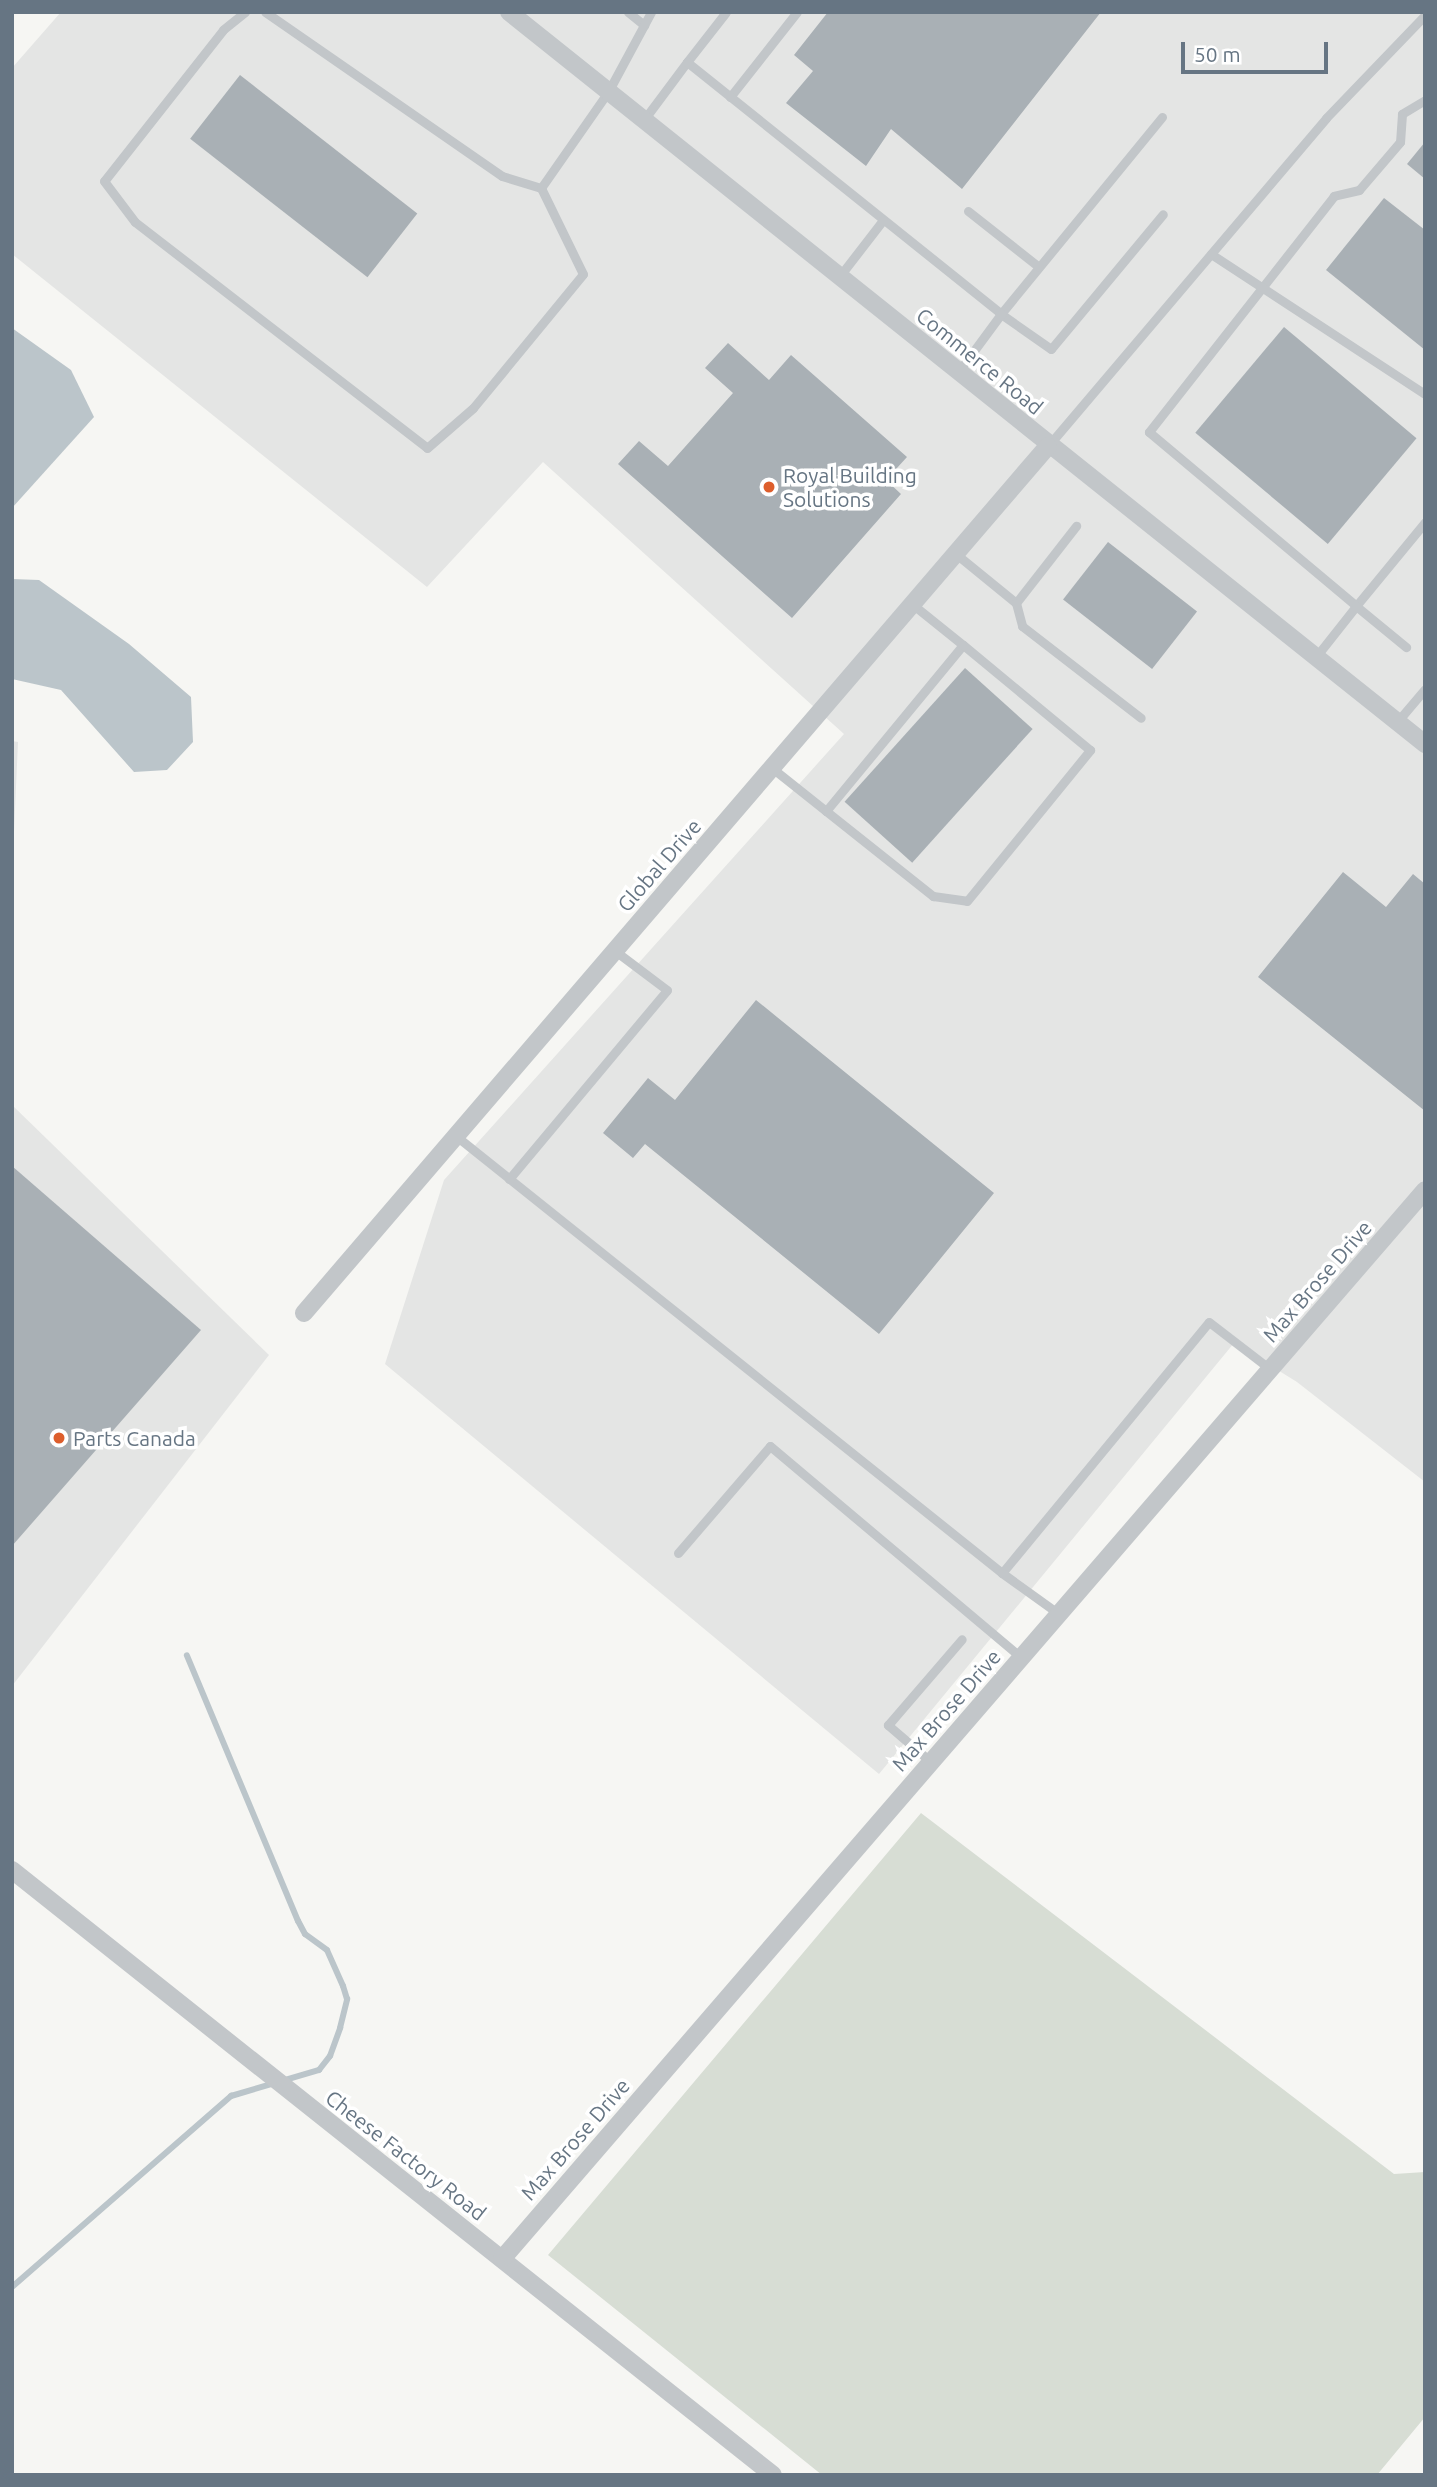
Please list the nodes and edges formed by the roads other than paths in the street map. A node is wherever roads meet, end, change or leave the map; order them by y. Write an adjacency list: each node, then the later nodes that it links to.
1 (245, 12): 16 (lane)
2 (265, 12): 16 (lane)
3 (509, 12): 11 (street, Commerce Road)
4 (628, 12): 9 (lane)
5 (651, 12): 9 (lane)
6 (726, 12): 10 (lane)
7 (797, 12): 12 (lane)
8 (1425, 15): 20 (lane)
9 (644, 24): 11 (lane)
10 (687, 62): 12 (lane); 15 (lane)
11 (608, 92): 15 (street, Commerce Road); 16 (lane)
12 (730, 97): 19 (lane)
13 (1425, 100): 23 (lane)
14 (1162, 117): 21 (lane)
15 (643, 121): 22 (street, Commerce Road)
16 (541, 188)
17 (968, 211): 21 (lane)
18 (1163, 214): 24 (lane)
19 (883, 220): 22 (lane); 24 (lane)
20 (1211, 254): 23 (lane); 27 (lane)
21 (1039, 267): 24 (lane)
22 (838, 277): 25 (street, Commerce Road)
23 (1261, 288): 26 (lane); 33 (lane)
24 (1000, 314): 25 (lane)
25 (959, 371): 27 (street, Commerce Road)
26 (1425, 394)
27 (1048, 446): 30 (street, Global Drive); 36 (street, Commerce Road)
28 (1425, 522): 33 (lane)
29 (1076, 526): 31 (lane)
30 (956, 554): 31 (lane); 32 (street, Global Drive)
31 (1016, 603): 38 (lane)
32 (912, 604): 34 (lane); 41 (street, Global Drive)
33 (1356, 606): 35 (lane); 36 (lane)
34 (962, 645): 42 (lane); 42 (lane)
35 (1406, 647)
36 (1315, 657): 39 (street, Commerce Road)
37 (1425, 689): 39 (lane)
38 (1141, 718)
39 (1397, 722): 40 (street, Commerce Road)
40 (1425, 744)
41 (772, 768): 42 (lane); 43 (street, Global Drive)
42 (826, 811)
43 (615, 951): 44 (street, Global Drive); 45 (lane)
44 (456, 1136): 45 (lane); 47 (street, Global Drive)
45 (509, 1179): 50 (lane)
46 (1425, 1190): 48 (street, Max Brose Drive)
47 (304, 1313)
48 (1270, 1369): 50 (lane); 51 (street, Max Brose Drive)
49 (678, 1553): 53 (lane)
50 (1002, 1573): 51 (lane)
51 (1059, 1614): 53 (street, Max Brose Drive)
52 (961, 1639): 54 (lane)
53 (1021, 1657): 54 (street, Max Brose Drive)
54 (931, 1762): 56 (street, Max Brose Drive)
55 (12, 1870): 56 (street, Cheese Factory Road)
56 (502, 2259): 57 (street, Cheese Factory Road)
57 (773, 2475)

